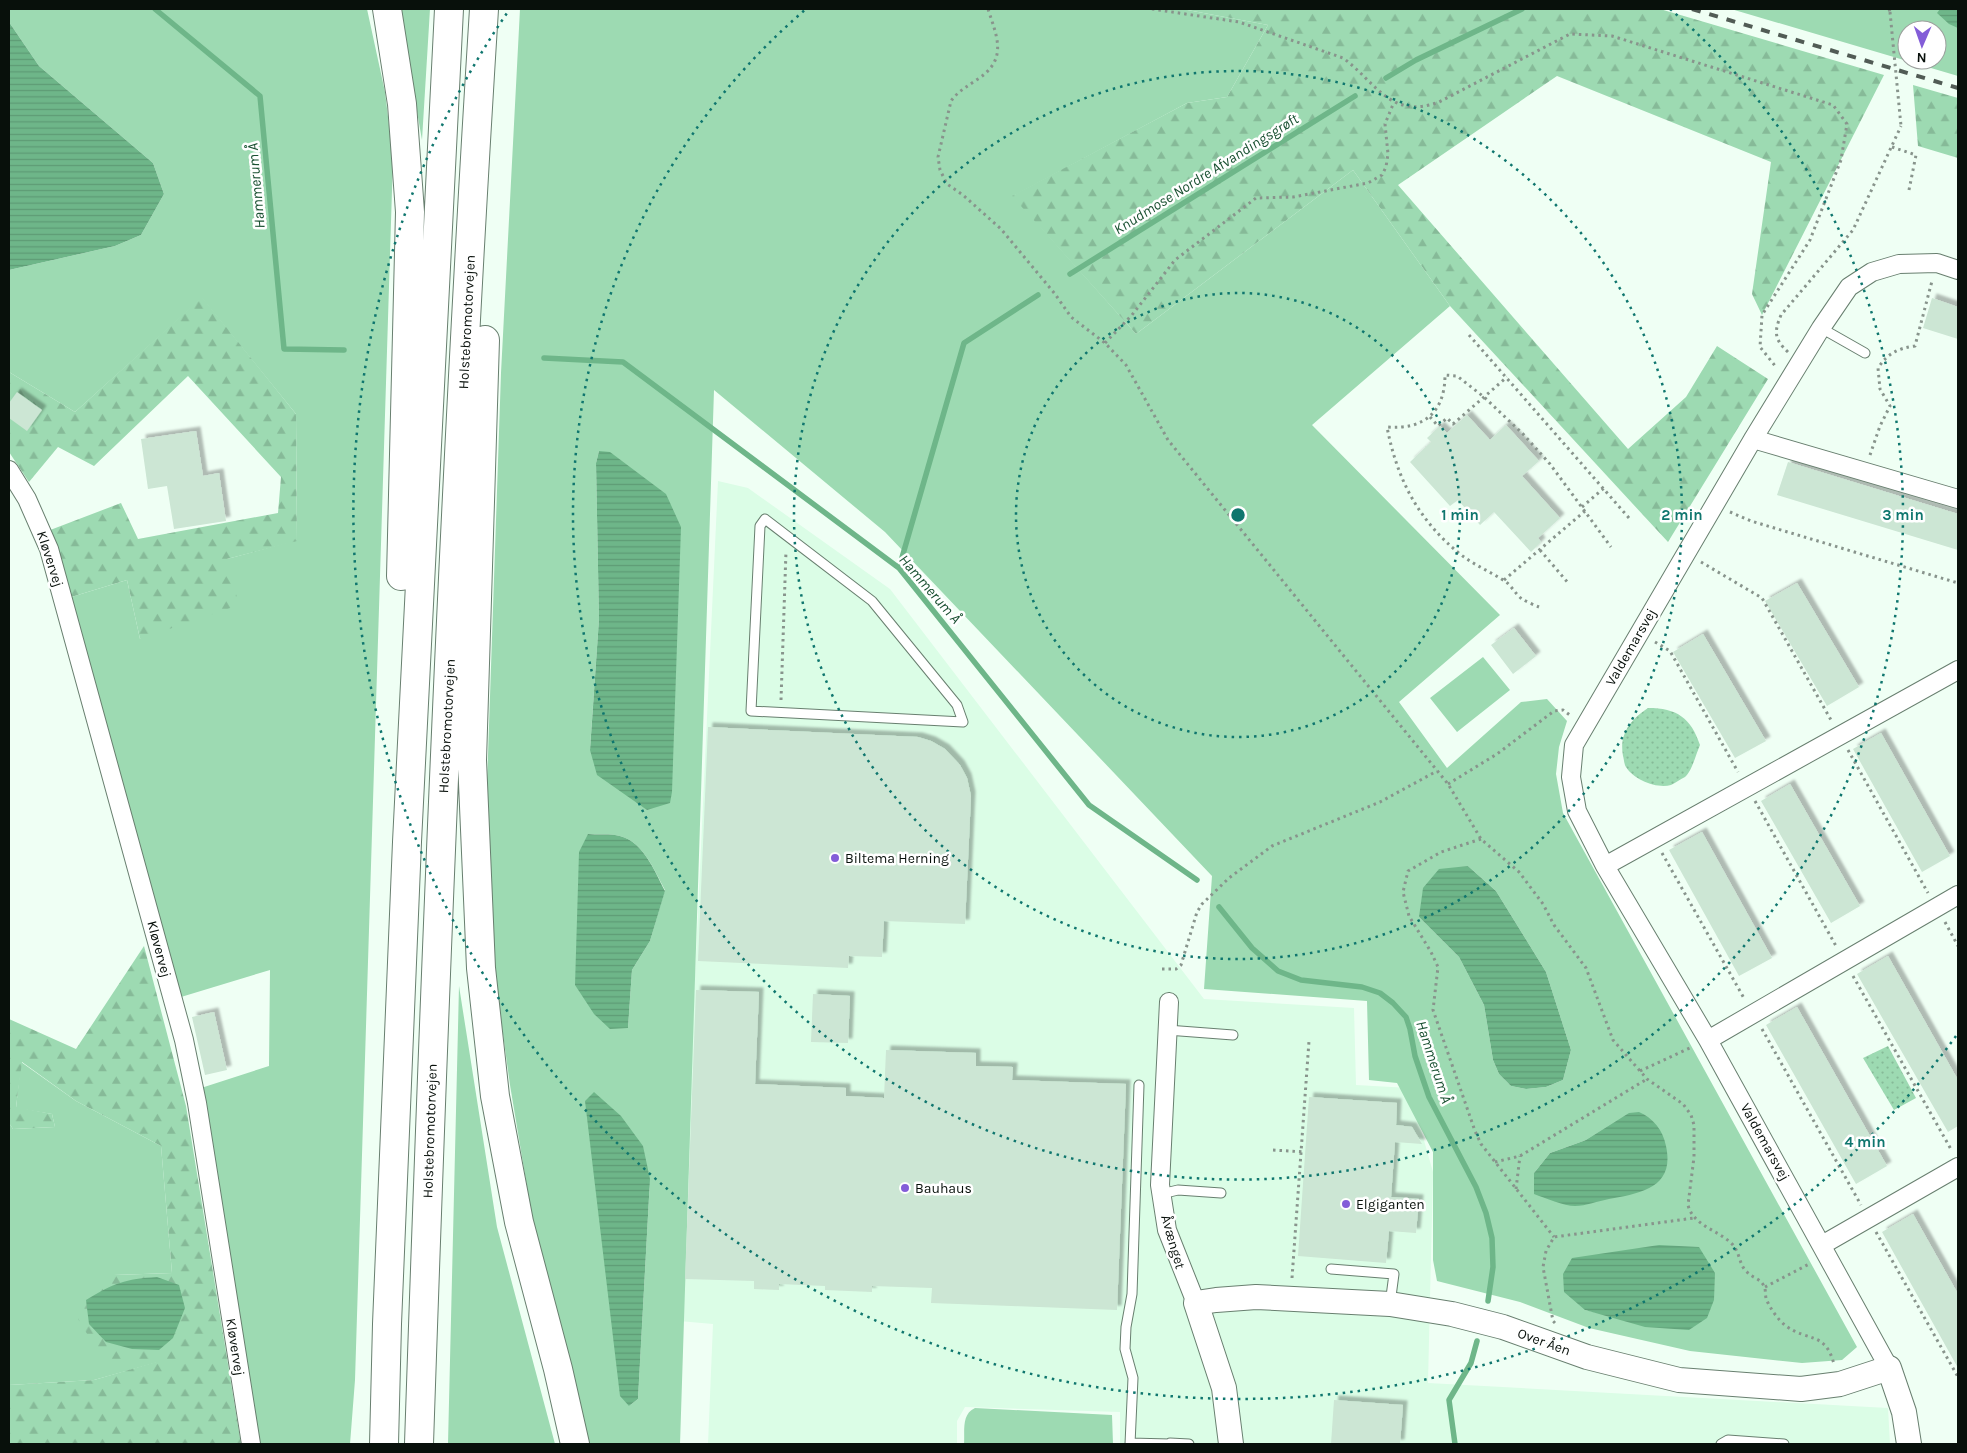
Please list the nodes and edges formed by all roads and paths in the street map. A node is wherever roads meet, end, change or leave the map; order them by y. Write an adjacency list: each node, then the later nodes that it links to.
1 (386, 9): 46 (highway)
2 (449, 9): 46 (highway)
3 (484, 9): 9 (highway, Holstebromotorvejen)
4 (988, 9): 15 (path)
5 (1152, 9): 7 (path)
6 (1890, 10): 8 (path, bridge)
7 (1394, 102): 15 (path); 19 (path)
8 (1892, 147): 10 (path); 17 (path)
9 (475, 167): 87 (highway, Holstebromotorvejen); 88 (highway)
10 (1909, 190)
11 (1937, 263): 12 (street, Valdemarsvej); 13 (street, Valdemarsvej); 24 (path)
12 (1958, 270)
13 (1820, 328): 16 (lane); 17 (street, Valdemarsvej)
14 (1469, 335): 18 (path)
15 (1106, 343): 41 (path)
16 (1865, 353)
17 (1800, 362): 19 (street, Valdemarsvej)
18 (1507, 377): 20 (path); 25 (path)
19 (1788, 382): 22 (street, Valdemarsvej)
20 (1484, 397): 21 (path); 21 (path); 28 (path)
21 (1430, 417): 33 (path)
22 (1753, 439): 24 (street); 27 (street, Valdemarsvej)
23 (9, 470): 84 (street, Kløvervej)
24 (1864, 472): 26 (street)
25 (1604, 488): 28 (path); 29 (path)
26 (1958, 499)
27 (1714, 505): 34 (path); 37 (street, Valdemarsvej)
28 (1583, 509): 31 (path); 32 (path)
29 (1630, 518)
30 (790, 538): 39 (path); 39 (lane); 39 (lane)
31 (1611, 547)
32 (1540, 550): 33 (path); 35 (path)
33 (1504, 580): 36 (path)
34 (1958, 583)
35 (1569, 584)
36 (1539, 607)
37 (1639, 633): 40 (street, Valdemarsvej); 43 (path)
38 (1958, 670): 43 (street)
39 (780, 713)
40 (1582, 730): 42 (path); 47 (street, Valdemarsvej)
41 (1437, 771): 42 (path); 50 (path)
42 (1448, 784): 45 (path)
43 (1746, 787): 44 (street); 49 (path)
44 (1654, 838): 47 (street); 52 (path)
45 (1482, 839): 57 (path); 65 (path)
46 (407, 842): 78 (highway)
47 (1605, 866): 55 (street, Valdemarsvej)
48 (1958, 895): 49 (street)
49 (1845, 961): 52 (street); 64 (path)
50 (1162, 969)
51 (1169, 1002): 53 (street, Åvænget)
52 (1753, 1014): 55 (street); 70 (path)
53 (1167, 1030): 54 (lane); 68 (street, Åvænget)
54 (1233, 1035)
55 (1708, 1040): 57 (path); 72 (street, Valdemarsvej)
56 (1309, 1041): 61 (path)
57 (1640, 1071): 58 (path)
58 (1648, 1079): 63 (path); 69 (path)
59 (1139, 1085): 83 (lane)
60 (1273, 1150): 61 (path)
61 (1300, 1152): 62 (path); 75 (path)
62 (1306, 1152)
63 (1520, 1156): 65 (path); 66 (path)
64 (1956, 1161): 70 (street)
65 (1495, 1162): 66 (path)
66 (1516, 1189): 71 (path)
67 (1221, 1193): 68 (lane)
68 (1161, 1194): 76 (street, Åvænget)
69 (1695, 1218): 71 (path); 74 (path)
70 (1869, 1218): 72 (street); 81 (path)
71 (1554, 1237): 79 (path)
72 (1825, 1250): 74 (path); 80 (street, Valdemarsvej)
73 (1330, 1269): 77 (lane)
74 (1765, 1287): 82 (path)
75 (1290, 1299): 76 (street, Over Åen); 77 (street, Over Åen)
76 (1196, 1304): 91 (street, Åvænget)
77 (1390, 1304): 82 (street, Over Åen)
78 (387, 1324): 85 (highway); 86 (highway)
79 (1559, 1327)
80 (1889, 1368): 82 (street, Over Åen); 94 (street, Valdemarsvej)
81 (1958, 1377)
82 (1840, 1384)
83 (1130, 1443): 89 (lane)
84 (251, 1444)
85 (366, 1444)
86 (384, 1444)
87 (419, 1444)
88 (575, 1444)
89 (1170, 1444): 90 (lane)
90 (1189, 1444)
91 (1231, 1444)
92 (1722, 1444): 93 (lane)
93 (1784, 1444)
94 (1909, 1444)

